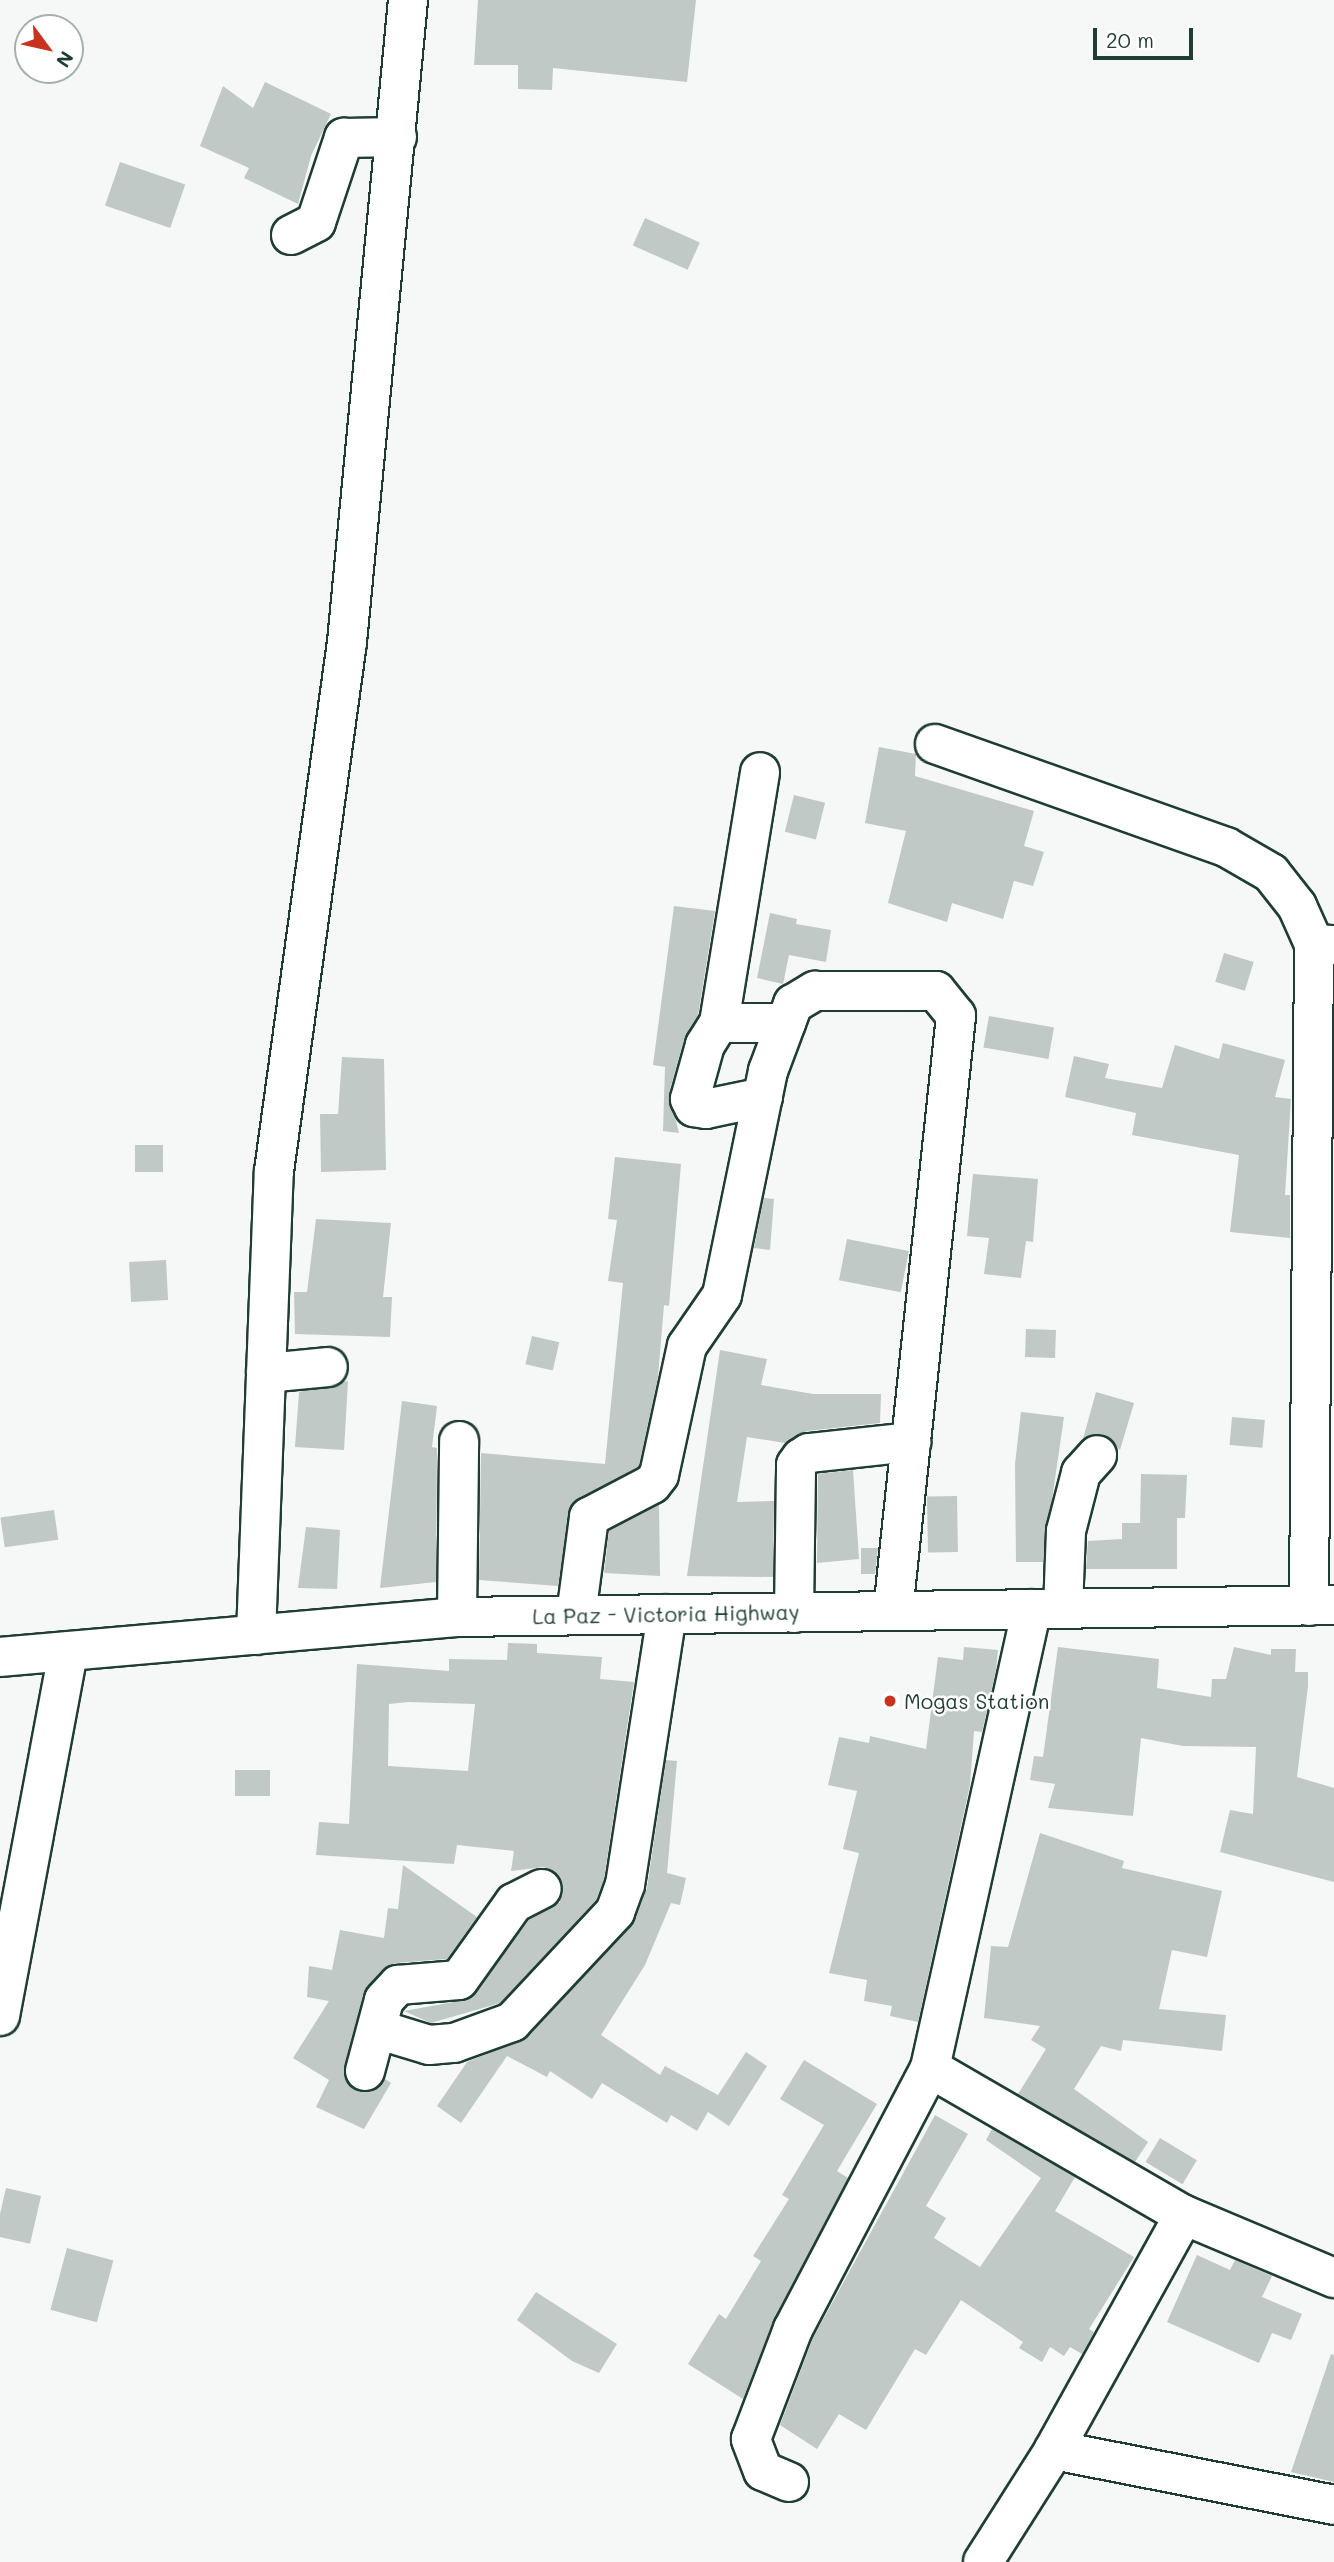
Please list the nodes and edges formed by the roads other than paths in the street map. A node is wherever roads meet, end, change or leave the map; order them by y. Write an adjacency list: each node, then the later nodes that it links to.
1 (408, 0): 2 (street)
2 (397, 137): 3 (street); 12 (street)
3 (291, 235)
4 (935, 744): 6 (street)
5 (760, 772): 8 (street)
6 (1324, 945): 10 (street)
7 (786, 1023): 8 (street); 9 (street); 14 (street)
8 (719, 1024): 9 (street)
9 (763, 1097): 21 (street)
10 (1324, 1204): 16 (street)
11 (328, 1367): 12 (street)
12 (266, 1373): 23 (street)
13 (459, 1441): 22 (street)
14 (911, 1442): 18 (street); 19 (street)
15 (1097, 1455): 17 (street)
16 (1322, 1606): 17 (street, La Paz - Victoria Highway)
17 (1048, 1609): 18 (street, La Paz - Victoria Highway); 29 (street)
18 (893, 1611): 19 (street, La Paz - Victoria Highway)
19 (794, 1613): 20 (street, La Paz - Victoria Highway)
20 (667, 1614): 21 (street, La Paz - Victoria Highway); 28 (street)
21 (576, 1615): 22 (street, La Paz - Victoria Highway)
22 (457, 1617): 23 (street, La Paz - Victoria Highway)
23 (256, 1635): 24 (street, La Paz - Victoria Highway)
24 (68, 1651): 25 (street, La Paz - Victoria Highway); 27 (street)
25 (0, 1657)
26 (542, 1889): 28 (street)
27 (0, 2016)
28 (380, 2030): 30 (street)
29 (930, 2068): 31 (street); 34 (street)
30 (365, 2071)
31 (1184, 2215): 32 (street); 33 (street)
32 (1334, 2278)
33 (1054, 2450): 35 (street); 36 (street)
34 (789, 2482)
35 (1334, 2505)
36 (983, 2562)

